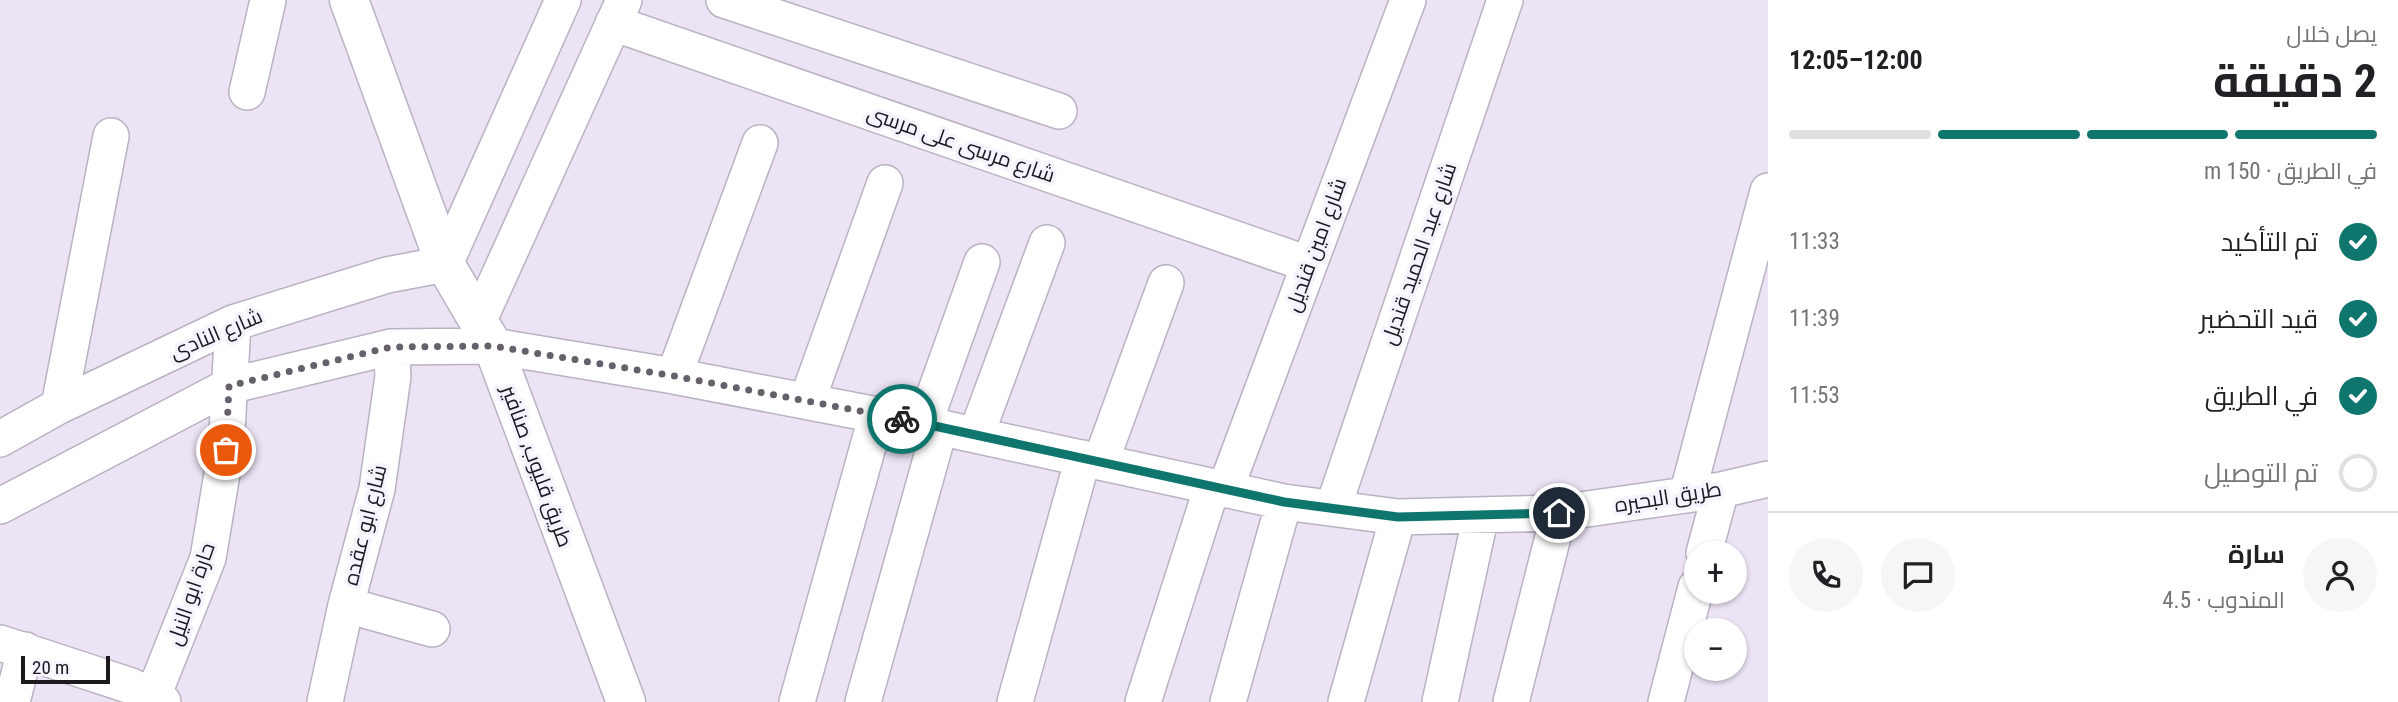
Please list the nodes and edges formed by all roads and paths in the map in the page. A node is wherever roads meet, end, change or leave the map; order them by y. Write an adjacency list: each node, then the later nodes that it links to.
1 (268, 0): 8 (street)
2 (349, 0): 16 (street, طريق قليوب, صنافير)
3 (563, 0): 16 (street)
4 (724, 0): 9 (street)
5 (1408, 0): 17 (street, شارع امين قنديل)
6 (1505, 0): 37 (street, شارع عبد الحميد قنديل)
7 (618, 12): 17 (street, شارع مرسى على مرسى); 20 (street)
8 (247, 92)
9 (1059, 111)
10 (111, 136): 25 (street)
11 (760, 143): 22 (street)
12 (885, 183): 24 (street)
13 (1768, 191): 34 (street)
14 (1047, 243): 28 (street)
15 (982, 262): 27 (street)
16 (445, 264): 19 (street, شارع النادى); 20 (street, طريق قليوب, صنافير)
17 (1308, 264): 32 (street, شارع امين قنديل)
18 (1166, 283): 30 (street)
19 (233, 323): 23 (street, حارة ابو النيل); 25 (street, شارع النادى)
20 (486, 333): 21 (street, طريق البحيره); 22 (street, طريق البحيره); 49 (street, طريق قليوب, صنافير)
21 (391, 347): 23 (street, طريق البحيره); 43 (street, شارع ابو عقده)
22 (674, 376): 24 (street, طريق البحيره)
23 (229, 386): 36 (street, طريق البحيره); 46 (street, حارة ابو النيل)
24 (807, 401): 26 (street, طريق البحيره)
25 (59, 406): 29 (street, شارع النادى)
26 (877, 414): 27 (street, طريق البحيره); 50 (street)
27 (932, 426): 28 (street, طريق البحيره); 51 (street)
28 (976, 435): 30 (street, طريق البحيره)
29 (0, 439)
30 (1092, 459): 32 (street, طريق البحيره); 52 (street)
31 (1768, 479): 33 (street, طريق البحيره)
32 (1219, 488): 35 (street, طريق البحيره); 53 (street, شارع امين قنديل)
33 (1721, 490): 34 (street, طريق البحيره); 41 (street)
34 (1687, 495): 38 (street, طريق البحيره)
35 (1284, 502): 37 (street, طريق البحيره); 54 (street)
36 (0, 506)
37 (1333, 508): 40 (street, طريق البحيره)
38 (1559, 513): 39 (street, طريق البحيره); 57 (street)
39 (1481, 514): 40 (street, طريق البحيره); 56 (street)
40 (1398, 517): 55 (street)
41 (1707, 541)
42 (1692, 604): 58 (street)
43 (346, 605): 44 (street); 48 (street, شارع ابو عقده)
44 (432, 629)
45 (12, 647): 46 (street); 47 (street)
46 (143, 696)
47 (12, 702)
48 (325, 702)
49 (626, 702)
50 (797, 702)
51 (863, 702)
52 (1015, 702)
53 (1143, 702)
54 (1228, 702)
55 (1346, 702)
56 (1440, 702)
57 (1511, 702)
58 (1666, 702)

